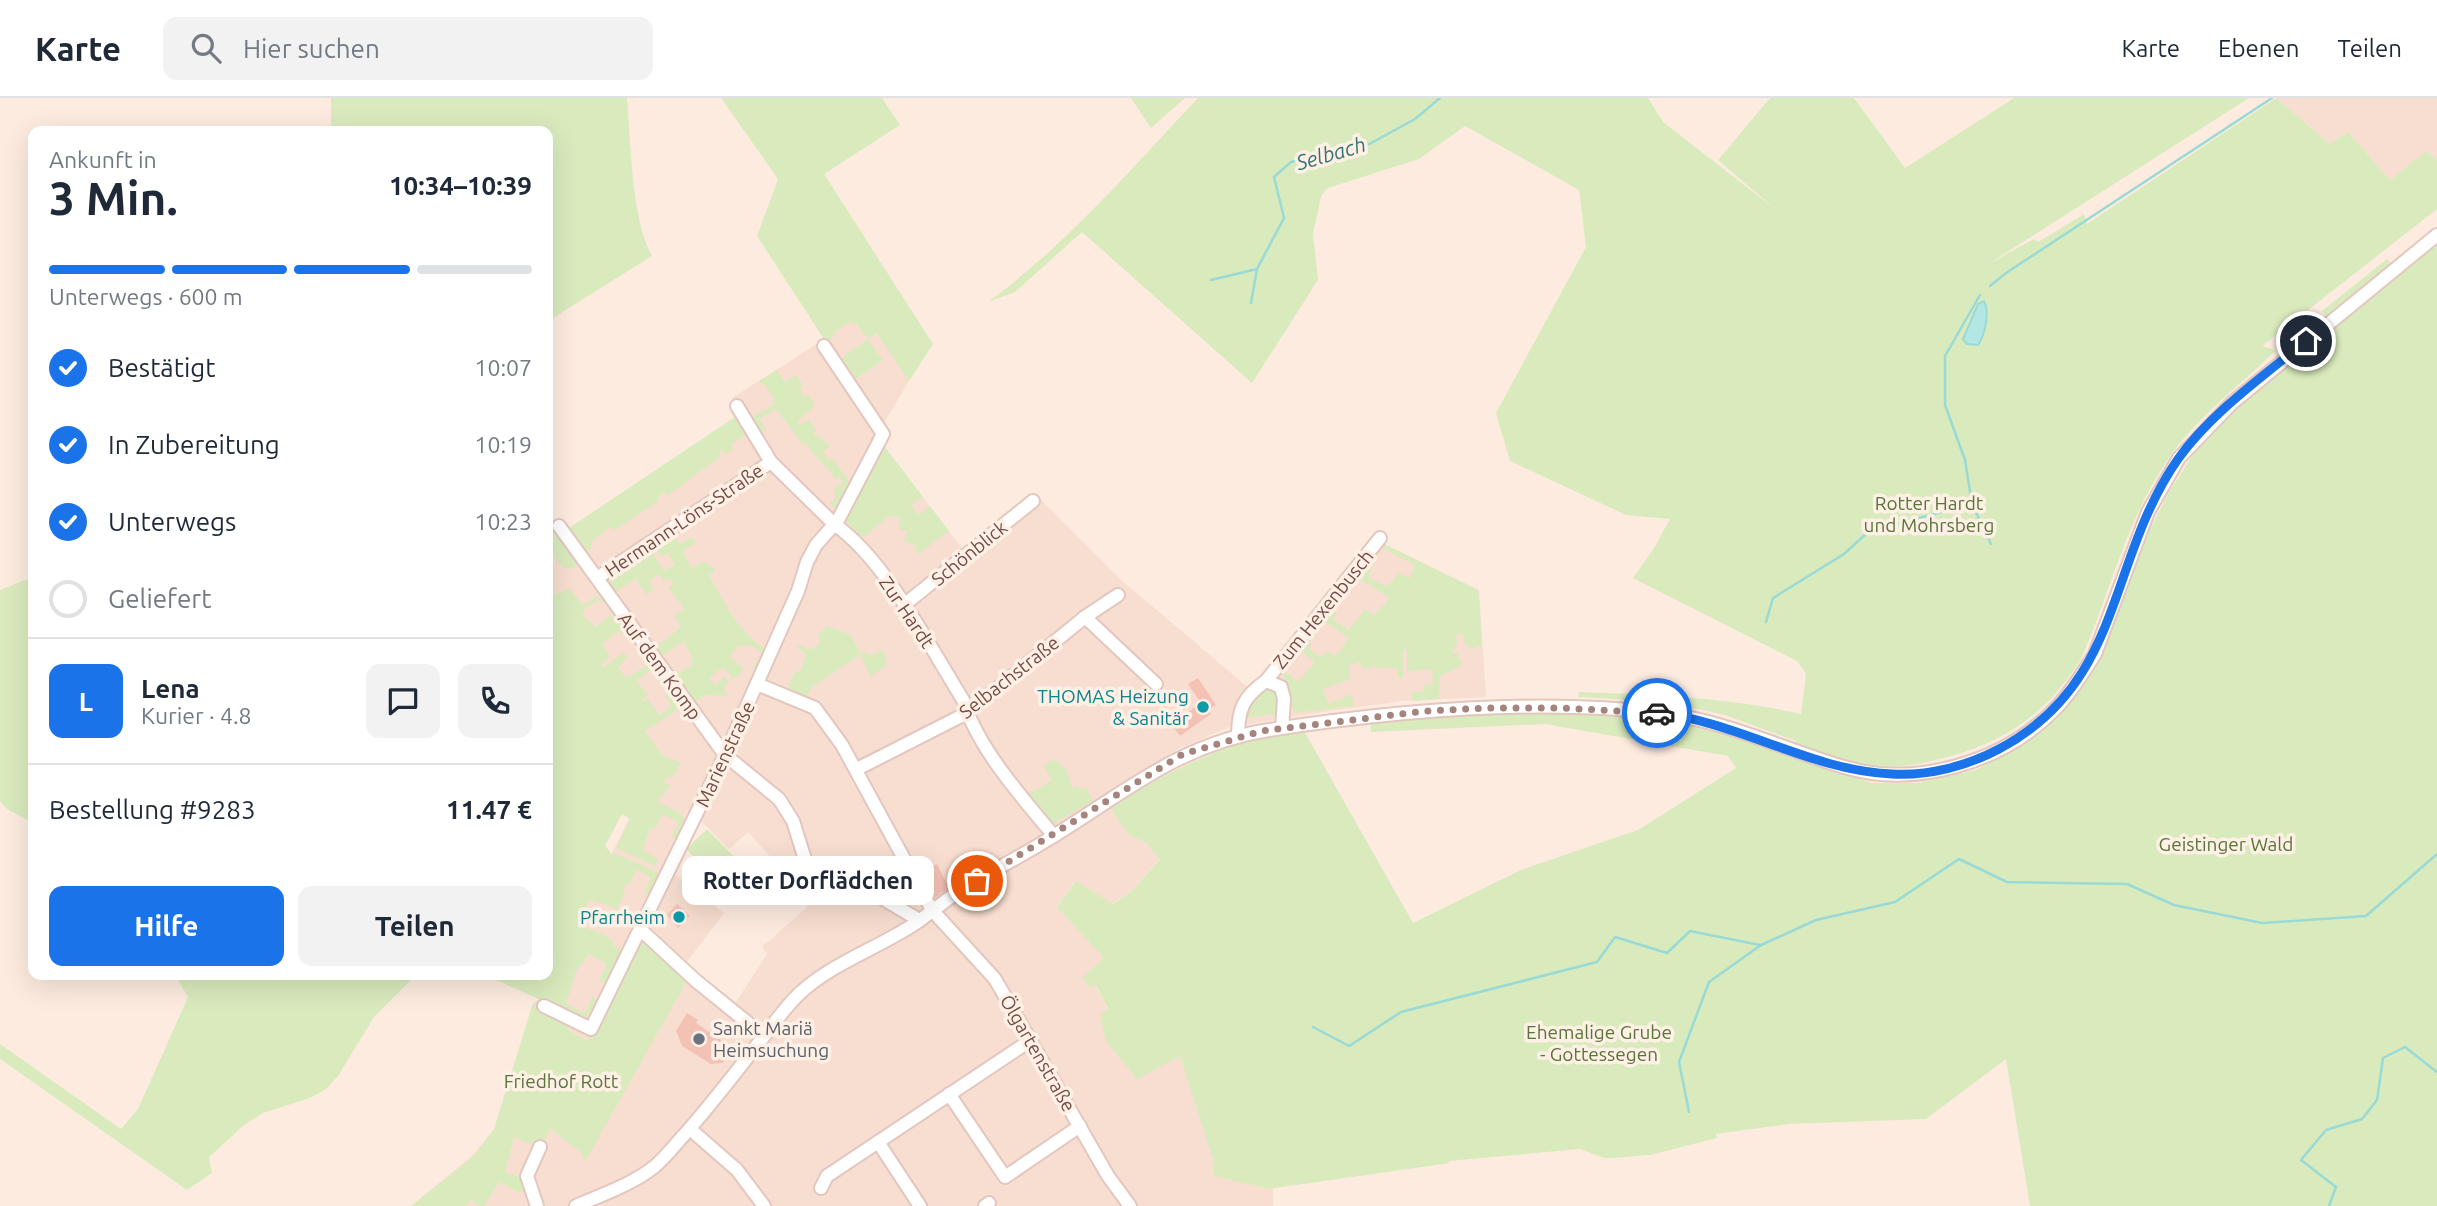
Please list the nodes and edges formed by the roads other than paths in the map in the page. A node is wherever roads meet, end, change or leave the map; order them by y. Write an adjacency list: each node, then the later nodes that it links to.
1 (2437, 235): 17 (street)
2 (824, 346): 6 (street, Marienstraße)
3 (737, 406): 4 (street, Zur Hardt)
4 (771, 462): 6 (street, Zur Hardt); 9 (street, Hermann-Löns-Straße)
5 (1034, 501): 11 (street, Schönblick)
6 (834, 524): 11 (street, Zur Hardt); 14 (street, Marienstraße)
7 (559, 526): 9 (street, Auf dem Komp)
8 (1380, 538): 13 (street, Zum Hexenbusch)
9 (597, 578): 19 (street, Auf dem Komp)
10 (1118, 595): 12 (street, Selbachstraße)
11 (904, 606): 16 (street, Zur Hardt)
12 (1085, 617): 15 (street); 16 (street, Selbachstraße)
13 (1266, 681): 17 (street, Zum Hexenbusch); 18 (street, Zum Hexenbusch)
14 (757, 684): 19 (street, Marienstraße); 20 (street, Ölgartenstraße)
15 (1156, 684)
16 (967, 713): 20 (street, Selbachstraße); 21 (street, Zur Hardt)
17 (1282, 728): 18 (street)
18 (1238, 737): 21 (street)
19 (725, 755): 23 (street, Auf dem Komp); 24 (street, Marienstraße)
20 (857, 769): 22 (street, Ölgartenstraße)
21 (1054, 836): 22 (street)
22 (932, 910): 23 (street); 27 (street, Ölgartenstraße)
23 (919, 920): 26 (street)
24 (641, 930): 25 (street, Marienstraße); 26 (street)
25 (544, 1006)
26 (764, 1036): 30 (street)
27 (1031, 1040): 28 (street); 29 (street, Ölgartenstraße)
28 (949, 1094): 29 (street); 31 (street)
29 (1080, 1126): 38 (street, Ölgartenstraße)
30 (690, 1129): 35 (street); 36 (street)
31 (878, 1142): 33 (street); 37 (street)
32 (540, 1147): 34 (street)
33 (821, 1188)
34 (537, 1206)
35 (576, 1206)
36 (764, 1206)
37 (920, 1206)
38 (1130, 1206)

